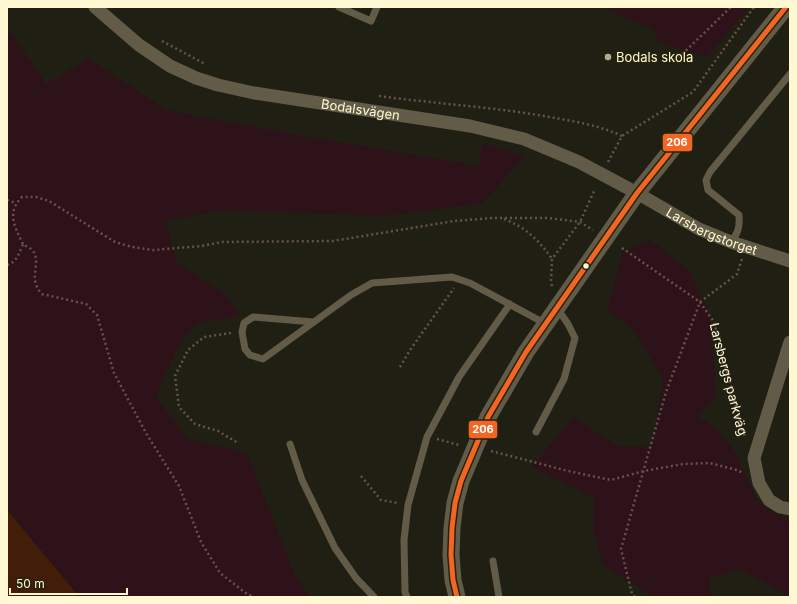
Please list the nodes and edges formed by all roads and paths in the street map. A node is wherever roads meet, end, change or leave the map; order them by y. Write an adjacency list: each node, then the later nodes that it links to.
1 (95, 7): 15 (street, Bodalsvägen)
2 (339, 7): 3 (lane)
3 (377, 7)
4 (731, 7): 8 (path)
5 (754, 7): 12 (path)
6 (786, 7): 15 (street)
7 (158, 39): 9 (path)
8 (675, 61)
9 (211, 66)
10 (790, 74): 21 (lane)
11 (372, 95): 12 (path)
12 (622, 136): 13 (path)
13 (608, 163)
14 (595, 189): 19 (path)
15 (637, 193): 21 (street, Larsbergstorget); 31 (street)
16 (7, 200): 17 (path)
17 (16, 203): 18 (path); 22 (path)
18 (502, 218): 19 (path); 25 (path)
19 (580, 222): 20 (path); 25 (path)
20 (596, 232)
21 (731, 242): 23 (street, Larsbergstorget)
22 (22, 244): 27 (path); 49 (path)
23 (746, 247): 26 (street, Larsbergstorget); 29 (path)
24 (622, 248): 29 (path, Larsbergs parkväg)
25 (552, 259): 31 (path)
26 (790, 261)
27 (7, 265)
28 (460, 280): 30 (lane); 32 (lane); 36 (path)
29 (700, 302): 42 (path, Larsbergs parkväg); 43 (path)
30 (510, 304): 33 (lane); 38 (lane)
31 (557, 308): 33 (street); 37 (lane)
32 (313, 322): 34 (lane); 34 (lane)
33 (546, 324): 41 (street)
34 (242, 332): 39 (path)
35 (790, 342): 42 (street, Larsbergs parkväg)
36 (400, 367)
37 (536, 432)
38 (427, 437): 41 (path); 46 (lane)
39 (238, 443)
40 (290, 444): 50 (lane)
41 (474, 449): 43 (path); 52 (street)
42 (754, 458): 45 (street, Larsbergs parkväg)
43 (644, 471): 45 (path); 54 (path)
44 (361, 476): 46 (path)
45 (759, 483): 47 (street, Larsbergs parkväg)
46 (408, 505): 51 (lane)
47 (790, 509)
48 (493, 561): 53 (lane)
49 (254, 597)
50 (374, 597)
51 (407, 597)
52 (456, 597)
53 (499, 597)
54 (635, 597)

